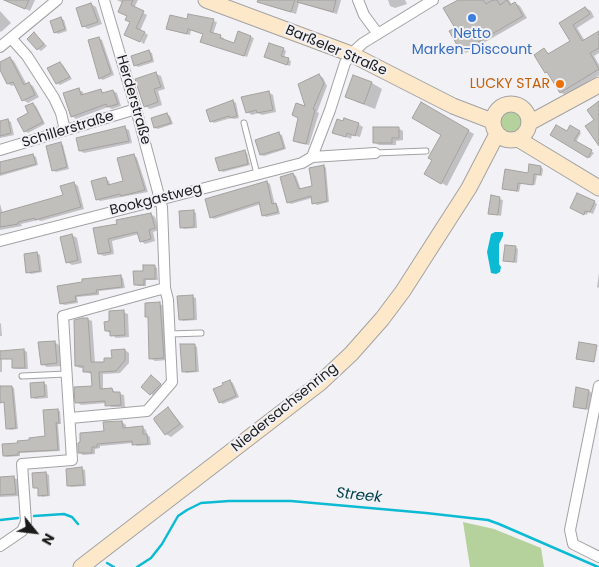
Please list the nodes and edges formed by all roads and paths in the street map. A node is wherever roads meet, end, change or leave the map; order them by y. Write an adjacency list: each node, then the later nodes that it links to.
1 (57, 0): 7 (street)
2 (104, 0): 11 (street, Herderstraße)
3 (206, 0): 9 (main road, Barßeler Straße)
4 (358, 0): 6 (street)
5 (433, 0): 6 (street)
6 (378, 34): 9 (street)
7 (11, 38): 8 (street); 14 (street)
8 (0, 46)
9 (351, 54): 13 (main road, Barßeler Straße); 18 (street)
10 (599, 84): 13 (main road, Barßeler Straße)
11 (136, 109): 14 (street, Schillerstraße); 21 (street, Herderstraße)
12 (244, 123): 19 (lane)
13 (512, 126): 20 (main road); 32 (main road, Niedersachsenring)
14 (65, 130): 15 (street, Schillerstraße)
15 (0, 150)
16 (426, 150): 17 (lane)
17 (375, 153): 18 (street, Bookgastweg)
18 (312, 157): 19 (street, Bookgastweg)
19 (257, 174): 21 (street, Bookgastweg)
20 (599, 188)
21 (160, 200): 22 (street, Bookgastweg); 23 (street, Herderstraße)
22 (0, 241)
23 (165, 288): 25 (street, Herderstraße); 26 (street)
24 (201, 333): 25 (lane)
25 (170, 334): 29 (street, Herderstraße)
26 (67, 374): 27 (lane); 29 (street)
27 (22, 376)
28 (599, 386): 31 (street)
29 (70, 418): 30 (street)
30 (0, 546)
31 (599, 557)
32 (81, 567)

